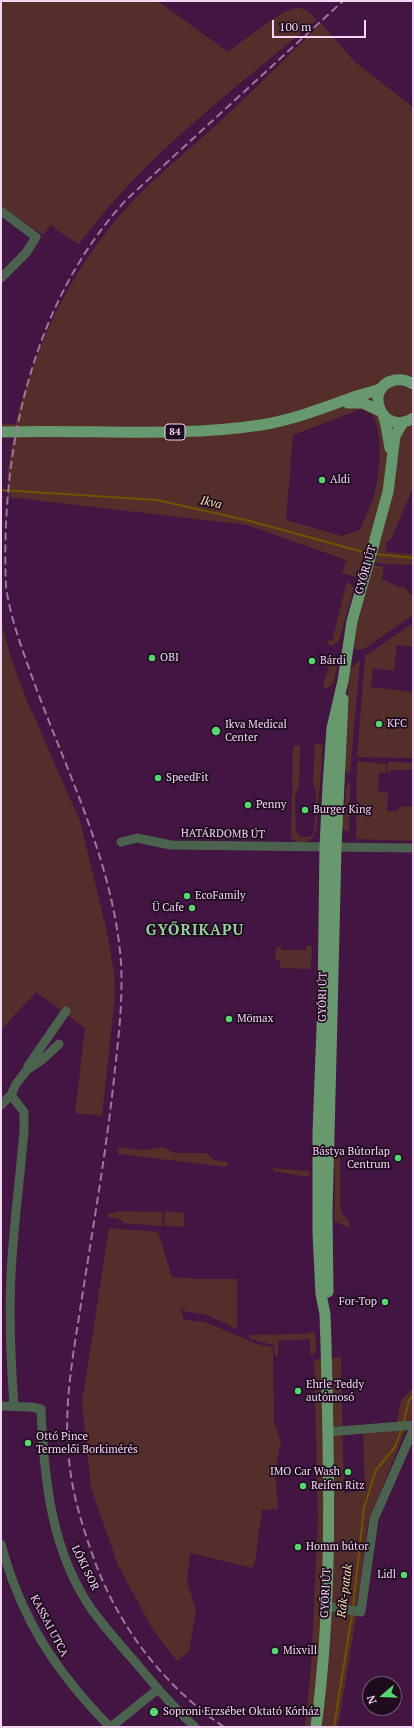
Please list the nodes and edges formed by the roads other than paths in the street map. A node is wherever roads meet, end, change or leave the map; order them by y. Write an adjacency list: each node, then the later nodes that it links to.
1 (1, 211): 2 (street)
2 (1, 278)
3 (410, 381): 4 (main road, 84)
4 (382, 388): 5 (main road, 84); 6 (main road, GYŐRI ÚT)
5 (341, 403): 6 (main road, 84); 8 (main road, 84)
6 (381, 412): 7 (main road, 84); 9 (main road, GYŐRI ÚT)
7 (408, 420): 9 (main road, GYŐRI ÚT)
8 (1, 432)
9 (393, 461): 11 (main road, GYŐRI ÚT)
10 (121, 842): 11 (street, HATÁRDOMB ÚT)
11 (331, 847): 12 (street, HATÁRDOMB ÚT); 21 (main road, GYŐRI ÚT)
12 (413, 848)
13 (66, 1011): 15 (street)
14 (59, 1044): 15 (street)
15 (27, 1070): 16 (street)
16 (11, 1095): 17 (street); 19 (street)
17 (1, 1105)
18 (1, 1406): 19 (street)
19 (14, 1406): 24 (street, LÓKI SOR)
20 (408, 1427): 21 (street); 23 (street)
21 (328, 1432): 23 (main road, GYŐRI ÚT)
22 (1, 1544): 25 (street, KASSAI UTCA)
23 (326, 1606): 27 (main road, GYŐRI ÚT)
24 (158, 1689): 25 (street); 26 (street, LÓKI SOR)
25 (110, 1727)
26 (195, 1727)
27 (316, 1727)

